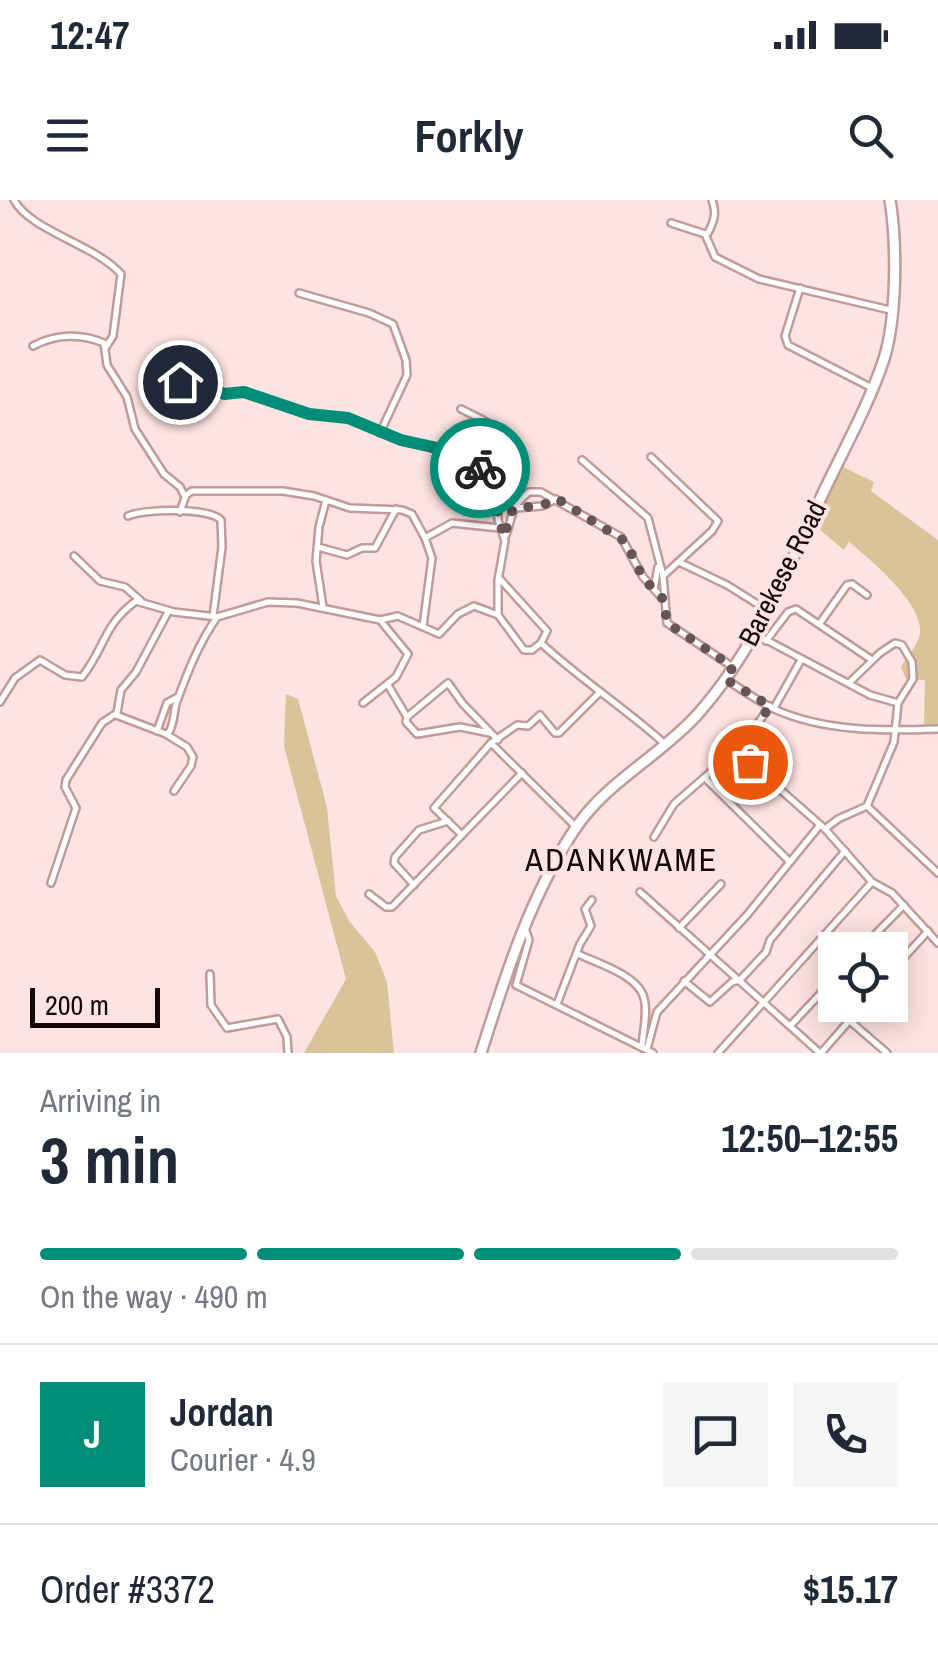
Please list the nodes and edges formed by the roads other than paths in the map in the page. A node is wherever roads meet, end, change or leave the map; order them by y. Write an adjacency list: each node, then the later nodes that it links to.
1 (14, 200): 10 (street)
2 (712, 200): 5 (street)
3 (890, 200): 8 (main road, Barekese Road)
4 (671, 223): 5 (street)
5 (704, 234): 6 (street)
6 (800, 288): 8 (street); 12 (street)
7 (299, 293): 14 (street)
8 (890, 310): 12 (main road, Barekese Road)
9 (34, 346): 10 (street)
10 (106, 347): 18 (street)
11 (174, 375): 14 (street)
12 (872, 388): 39 (main road, Barekese Road)
13 (460, 409): 17 (street)
14 (380, 432): 17 (street)
15 (652, 457): 30 (street)
16 (582, 460): 31 (street)
17 (496, 475): 25 (street)
18 (185, 497): 20 (street); 23 (street)
19 (556, 498): 21 (street); 21 (street); 34 (street)
20 (326, 500): 22 (street); 28 (street)
21 (514, 508): 26 (street)
22 (396, 509): 27 (street); 28 (street)
23 (180, 512): 24 (street); 42 (street)
24 (128, 516)
25 (500, 528): 26 (street); 27 (street)
26 (505, 537): 33 (street)
27 (425, 538): 45 (street)
28 (318, 547): 38 (street)
29 (74, 556): 37 (street)
30 (678, 562): 32 (street); 39 (street)
31 (658, 564): 32 (street); 34 (street)
32 (663, 576): 36 (street)
33 (498, 578): 41 (street); 48 (street)
34 (654, 589): 36 (street)
35 (866, 595): 44 (street)
36 (664, 600): 51 (street)
37 (141, 602): 40 (street); 57 (street)
38 (323, 607): 42 (street); 43 (street)
39 (767, 610): 46 (main road, Barekese Road)
40 (168, 611): 42 (street); 61 (street)
41 (498, 615): 45 (street); 48 (street)
42 (215, 617): 56 (street)
43 (380, 620): 45 (street); 54 (street)
44 (820, 622): 47 (street); 50 (street)
45 (423, 626)
46 (754, 634): 47 (street); 51 (main road, Barekese Road)
47 (766, 642): 49 (street)
48 (541, 643): 55 (street)
49 (801, 660): 53 (street); 60 (street)
50 (872, 660): 53 (street); 59 (street)
51 (733, 667): 52 (main road, Barekese Road)
52 (725, 679): 60 (street); 70 (main road, Barekese Road)
53 (850, 682): 59 (street)
54 (388, 685): 58 (street); 62 (street)
55 (600, 692): 68 (street); 70 (street)
56 (178, 697): 63 (street); 66 (street)
57 (0, 702)
58 (362, 703)
59 (898, 703): 64 (street)
60 (772, 708): 64 (street); 69 (street)
61 (116, 714): 63 (street); 84 (street)
62 (407, 717): 67 (street); 67 (street)
63 (157, 730): 66 (street)
64 (895, 730): 65 (street); 74 (street)
65 (938, 730)
66 (166, 734): 73 (street)
67 (490, 734): 68 (street)
68 (495, 742): 71 (street); 75 (street)
69 (744, 743): 72 (street); 77 (street)
70 (666, 745): 76 (main road, Barekese Road)
71 (522, 772): 76 (street); 78 (street)
72 (705, 778): 79 (street); 81 (street)
73 (174, 791)
74 (867, 806): 77 (street); 82 (street)
75 (448, 821): 78 (street); 86 (street)
76 (576, 827): 91 (main road, Barekese Road)
77 (822, 827): 80 (street); 81 (street)
78 (462, 834): 86 (street)
79 (654, 837)
80 (845, 852): 83 (street); 100 (street)
81 (790, 861): 98 (street)
82 (938, 873)
83 (872, 882): 90 (street); 103 (street)
84 (51, 884)
85 (721, 884): 92 (street)
86 (414, 885): 88 (street)
87 (640, 892): 92 (street)
88 (369, 894)
89 (592, 900): 97 (street)
90 (904, 905): 93 (street); 94 (street)
91 (525, 928): 104 (street); 110 (main road, Barekese Road)
92 (679, 928): 98 (street)
93 (928, 931): 95 (street); 96 (street)
94 (878, 932)
95 (938, 943)
96 (908, 953)
97 (578, 954): 104 (street); 108 (street)
98 (709, 954): 100 (street); 101 (street)
99 (210, 974): 109 (street)
100 (740, 980): 101 (street); 103 (street)
101 (684, 981): 108 (street)
102 (818, 996): 107 (street)
103 (765, 1001): 107 (street); 111 (street)
104 (557, 1004): 108 (street)
105 (848, 1022): 112 (street)
106 (852, 1022): 113 (street)
107 (790, 1026): 112 (street)
108 (647, 1049)
109 (288, 1053)
110 (481, 1053)
111 (718, 1053)
112 (820, 1053)
113 (887, 1053)

